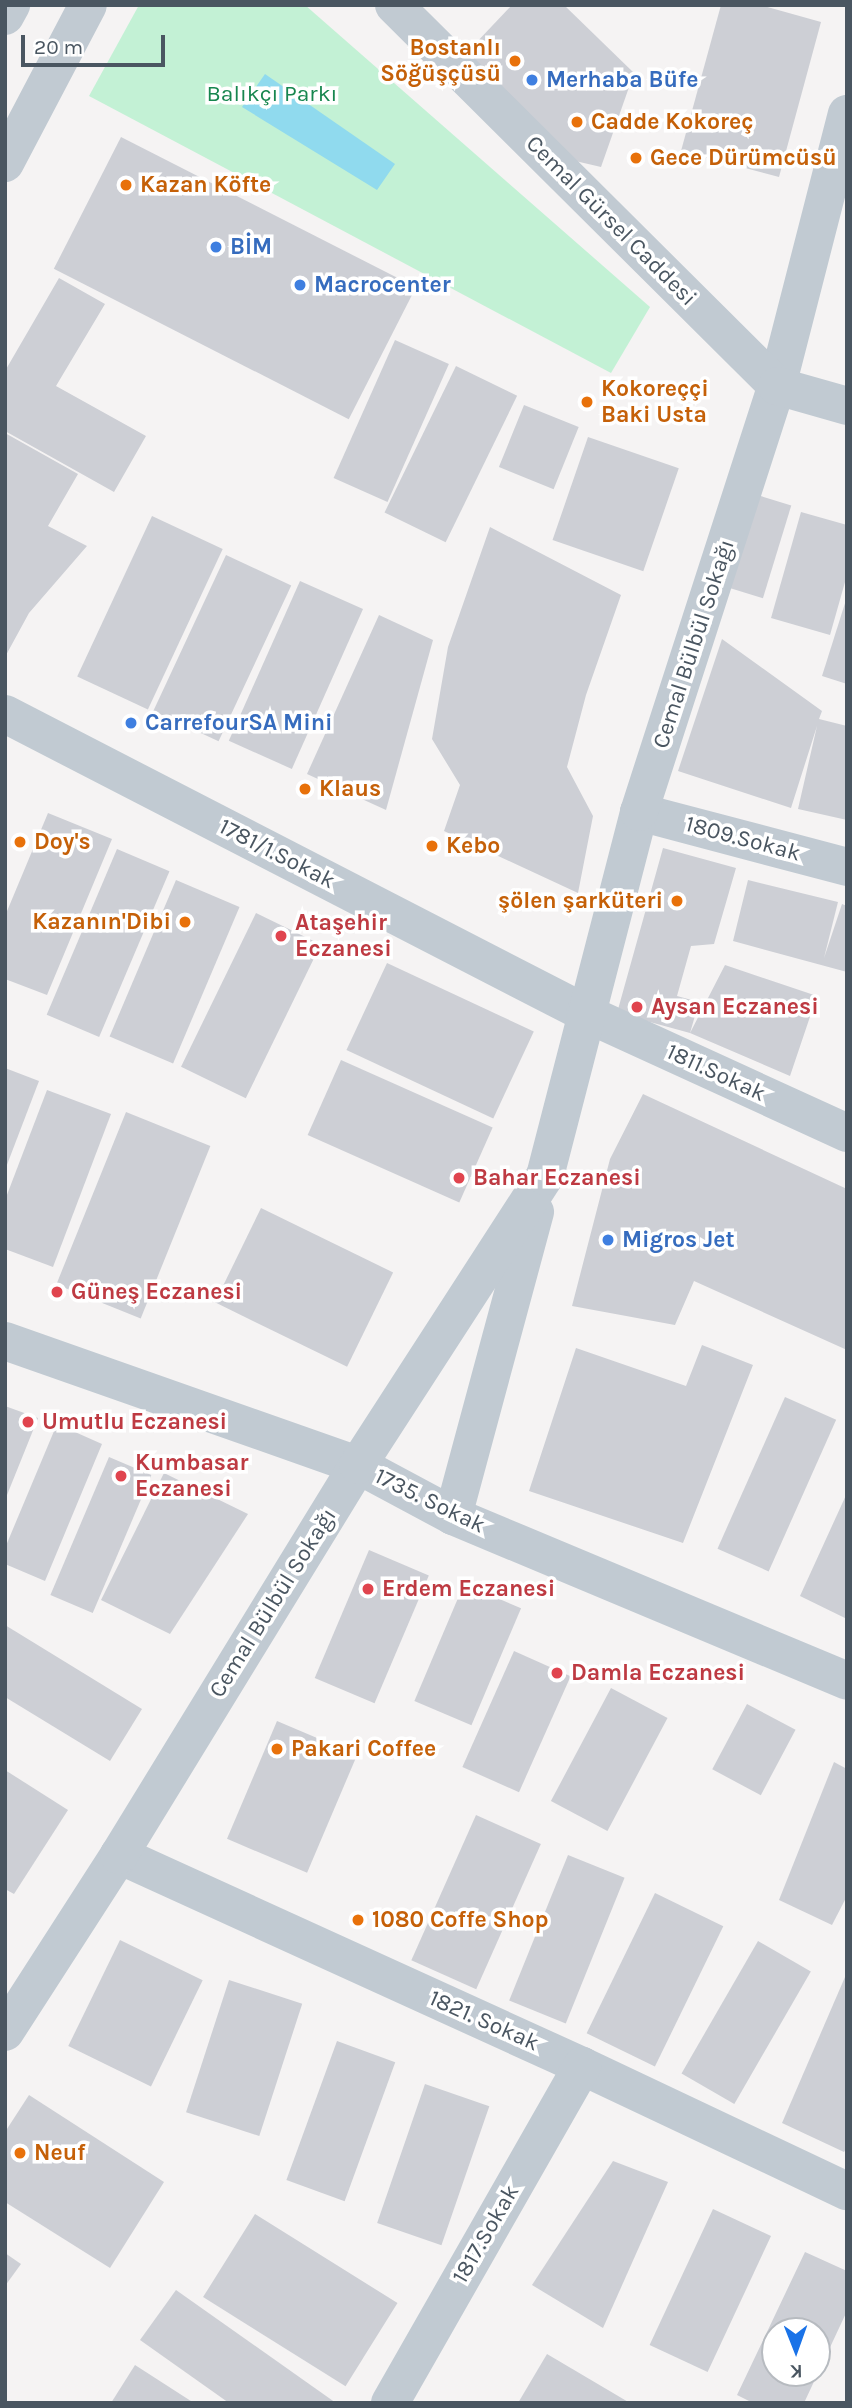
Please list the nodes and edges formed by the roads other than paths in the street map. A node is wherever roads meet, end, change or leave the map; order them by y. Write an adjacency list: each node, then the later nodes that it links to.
1 (12, 5): 4 (street)
2 (88, 5): 6 (street)
3 (394, 5): 7 (street, Cemal Gürsel Caddesi)
4 (5, 16)
5 (847, 114): 7 (street, Cemal Bülbül Sokağı)
6 (5, 163)
7 (777, 386): 8 (street, Cemal Gürsel Caddesi); 10 (street, Cemal Bülbül Sokağı)
8 (847, 406)
9 (5, 714): 12 (street, 1781/1.Sokak)
10 (639, 811): 11 (street, 1809.Sokak); 12 (street, Cemal Bülbül Sokağı)
11 (847, 867)
12 (585, 1013): 13 (street, 1811.Sokak); 14 (street, Cemal Bülbül Sokağı)
13 (847, 1133)
14 (545, 1176): 16 (street, Cemal Bülbül Sokağı); 17 (street, Cemal Bülbül Sokağı)
15 (5, 1341): 16 (street, 1735. Sokak)
16 (358, 1465): 17 (street, 1735. Sokak); 19 (street, Cemal Bülbül Sokağı)
17 (453, 1516): 18 (street, 1735. Sokak)
18 (847, 1681)
19 (119, 1855): 20 (street, Cemal Bülbül Sokağı); 21 (street, 1821. Sokak)
20 (5, 2032)
21 (583, 2066): 22 (street, 1821. Sokak); 23 (street, 1817.Sokak)
22 (847, 2192)
23 (390, 2403)

